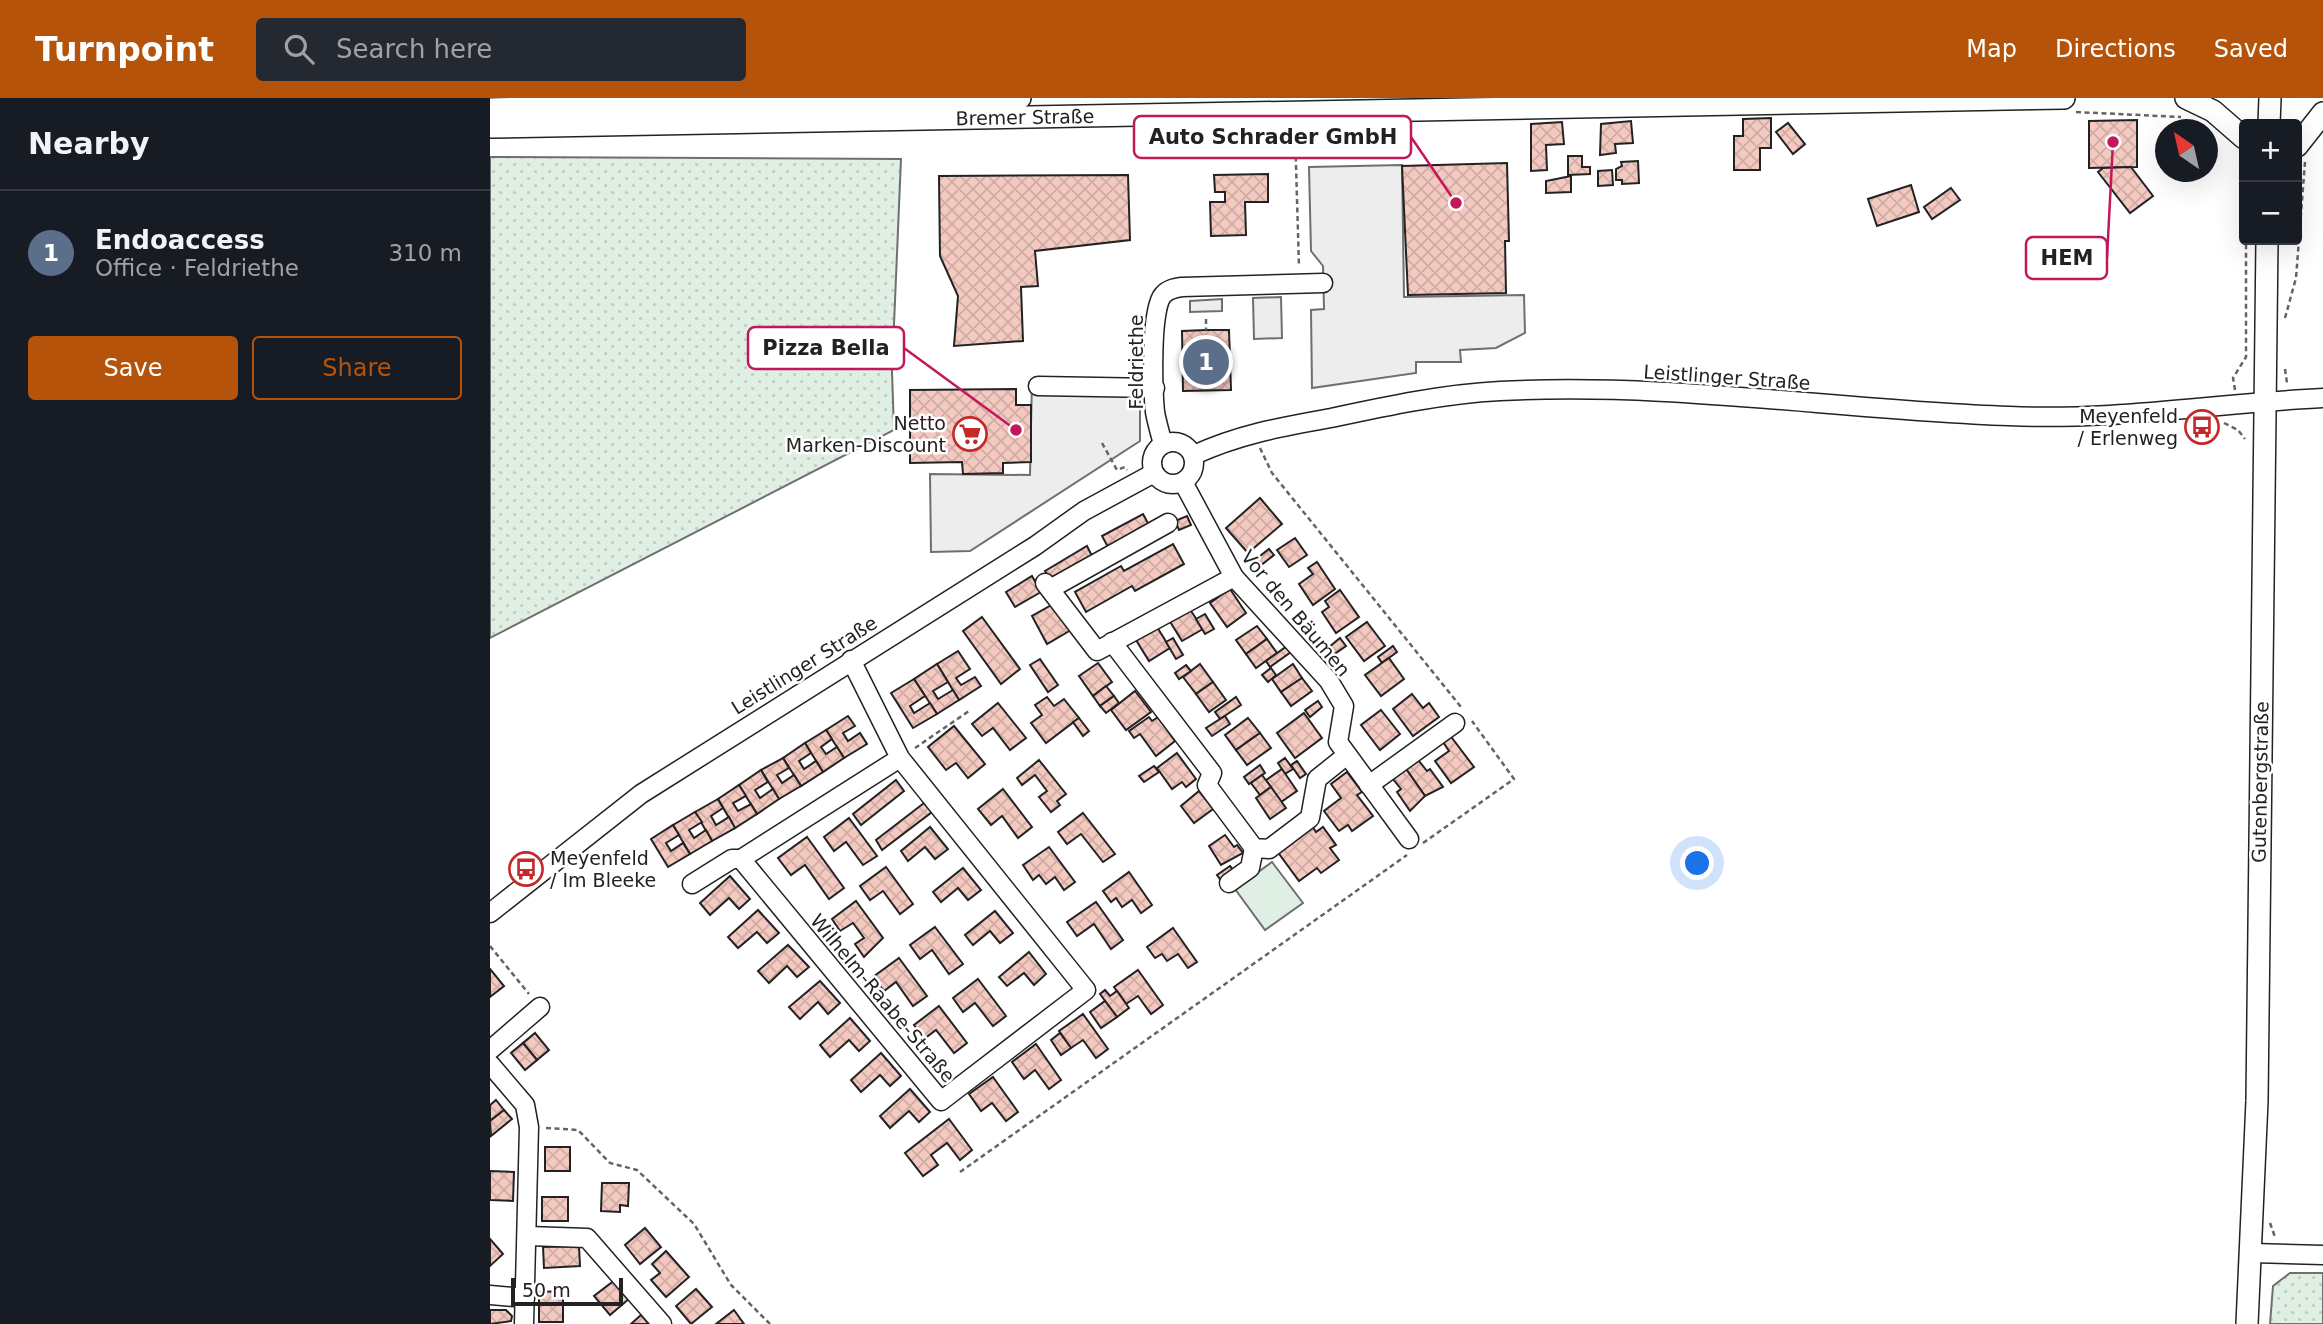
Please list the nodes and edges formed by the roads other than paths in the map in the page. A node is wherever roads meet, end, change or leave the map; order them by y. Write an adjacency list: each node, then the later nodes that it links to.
1 (1020, 98): 5 (main road, Bremer Straße)
2 (2064, 98): 8 (main road, Bremer Straße)
3 (2186, 98): 9 (main road)
4 (2270, 98): 7 (main road)
5 (490, 108)
6 (2323, 113): 10 (main road)
7 (2269, 119)
8 (490, 127)
9 (2239, 134)
10 (2302, 140)
11 (2267, 245): 16 (main road, Gutenbergstraße)
12 (1323, 283): 14 (street, Feldriethe)
13 (1038, 386): 14 (street)
14 (1155, 388): 17 (street, Feldriethe)
15 (2323, 398): 16 (street, Leistlinger Straße)
16 (2264, 401): 18 (street, Leistlinger Straße); 39 (main road, Gutenbergstraße)
17 (1163, 444): 18 (street); 19 (street)
18 (1194, 455): 20 (street)
19 (1154, 473): 20 (street); 24 (street, Leistlinger Straße)
20 (1183, 482): 22 (street, Vor den Bäumen)
21 (1168, 523): 23 (street)
22 (1234, 577): 23 (street); 26 (street, Vor den Bäumen)
23 (1112, 642): 30 (street)
24 (851, 660): 27 (street, Wilhelm-Raabe-Straße); 34 (street, Leistlinger Straße)
25 (1455, 723): 28 (street)
26 (1347, 755): 28 (street, Vor den Bäumen); 30 (street)
27 (900, 758): 31 (street); 31 (street, Wilhelm-Raabe-Straße)
28 (1369, 785): 29 (street, Vor den Bäumen)
29 (1409, 839)
30 (1254, 848): 32 (street)
31 (741, 859): 33 (street)
32 (1229, 883)
33 (692, 884)
34 (490, 913)
35 (540, 1007): 36 (street)
36 (490, 1050)
37 (490, 1064): 38 (street)
38 (528, 1236): 42 (street); 44 (street)
39 (2252, 1253): 40 (street); 45 (main road, Gutenbergstraße)
40 (2323, 1255)
41 (490, 1295): 42 (street)
42 (525, 1298): 43 (street)
43 (524, 1324)
44 (662, 1324)
45 (2247, 1324)

